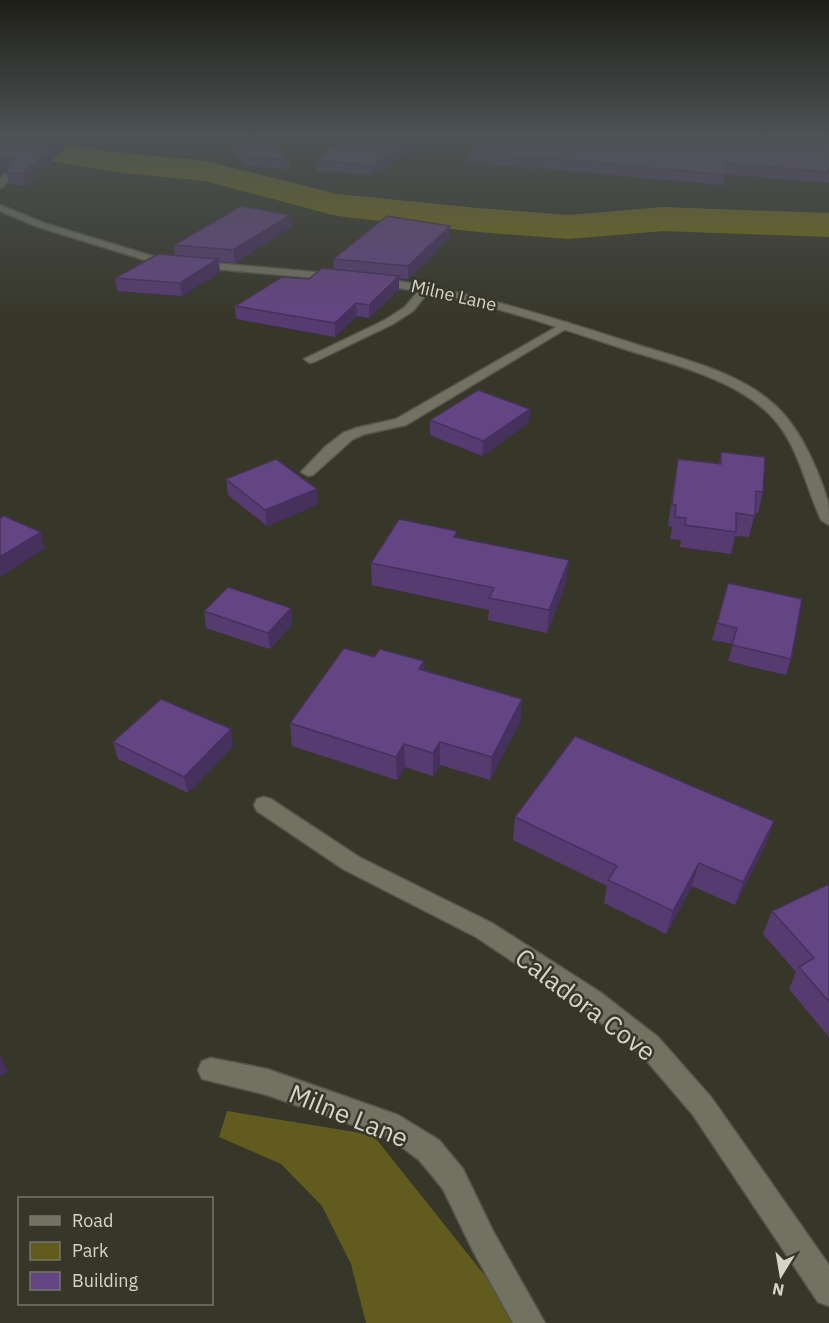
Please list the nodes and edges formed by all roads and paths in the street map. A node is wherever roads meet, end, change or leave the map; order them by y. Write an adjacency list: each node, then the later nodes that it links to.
1 (0, 208): 2 (street)
2 (345, 278)
3 (368, 280): 4 (street, Milne Lane)
4 (427, 287): 5 (street, Milne Lane); 6 (street)
5 (565, 325): 7 (street); 8 (street, Milne Lane)
6 (310, 359)
7 (308, 472)
8 (829, 520)
9 (264, 805): 11 (street, Caladora Cove)
10 (211, 1070): 12 (street, Milne Lane)
11 (829, 1291)
12 (530, 1323)

